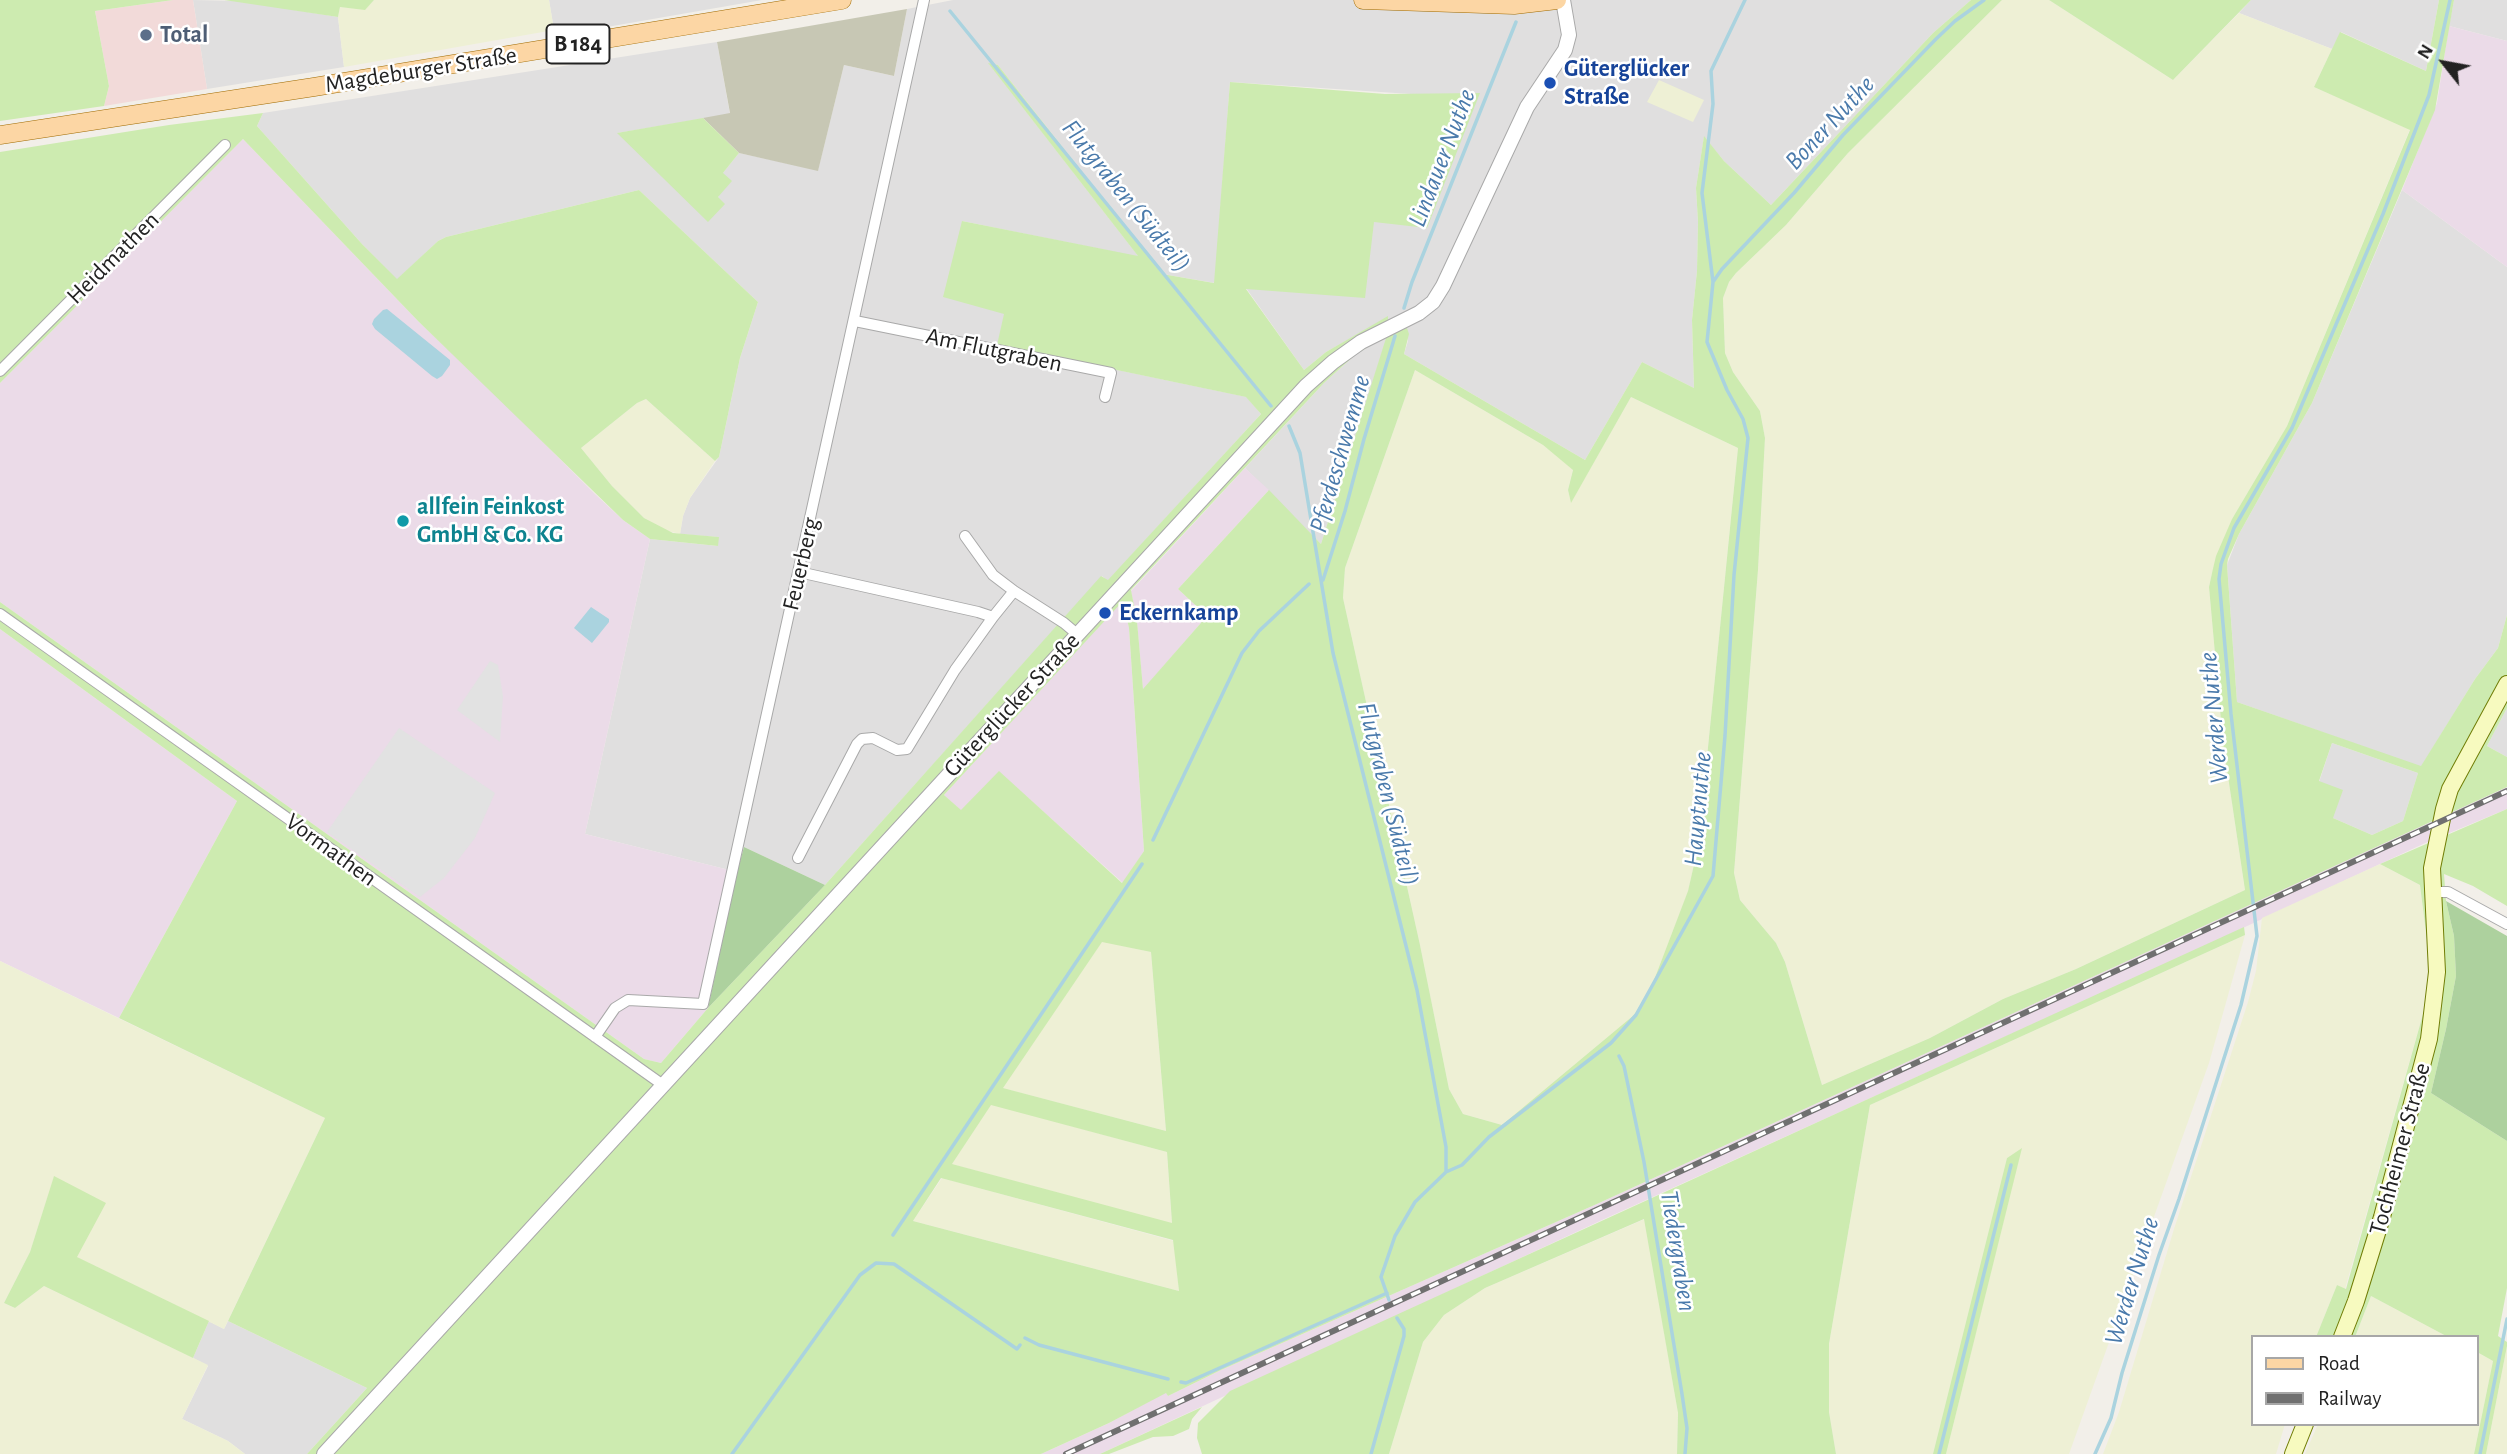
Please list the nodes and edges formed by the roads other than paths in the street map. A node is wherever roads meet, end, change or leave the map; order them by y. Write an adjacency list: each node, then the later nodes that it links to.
1 (842, 0): 7 (main road, Magdeburger Straße / B 184)
2 (923, 0): 9 (street, Feuerberg)
3 (1363, 0): 6 (main road)
4 (1557, 0): 6 (main road)
5 (1563, 0): 17 (street, Güterglücker Straße)
6 (1401, 1)
7 (0, 135)
8 (225, 145): 10 (street, Heidmathen)
9 (855, 321): 11 (street, Am Flutgraben); 13 (street, Feuerberg)
10 (0, 371)
11 (1105, 397)
12 (965, 536): 14 (street)
13 (799, 572): 16 (street); 22 (street, Feuerberg)
14 (1014, 591): 16 (street); 17 (street)
15 (0, 614): 22 (street, Vormathen)
16 (993, 617): 19 (street)
17 (1077, 634): 23 (street, Güterglücker Straße)
18 (2507, 684): 20 (main road, Tochheimer Straße)
19 (798, 858)
20 (2433, 892): 21 (street); 24 (main road, Tochheimer Straße)
21 (2507, 924)
22 (595, 1037): 23 (street, Vormathen)
23 (663, 1085): 26 (street, Güterglücker Straße)
24 (2343, 1335)
25 (2304, 1426): 27 (main road)
26 (324, 1454)
27 (2293, 1454)

